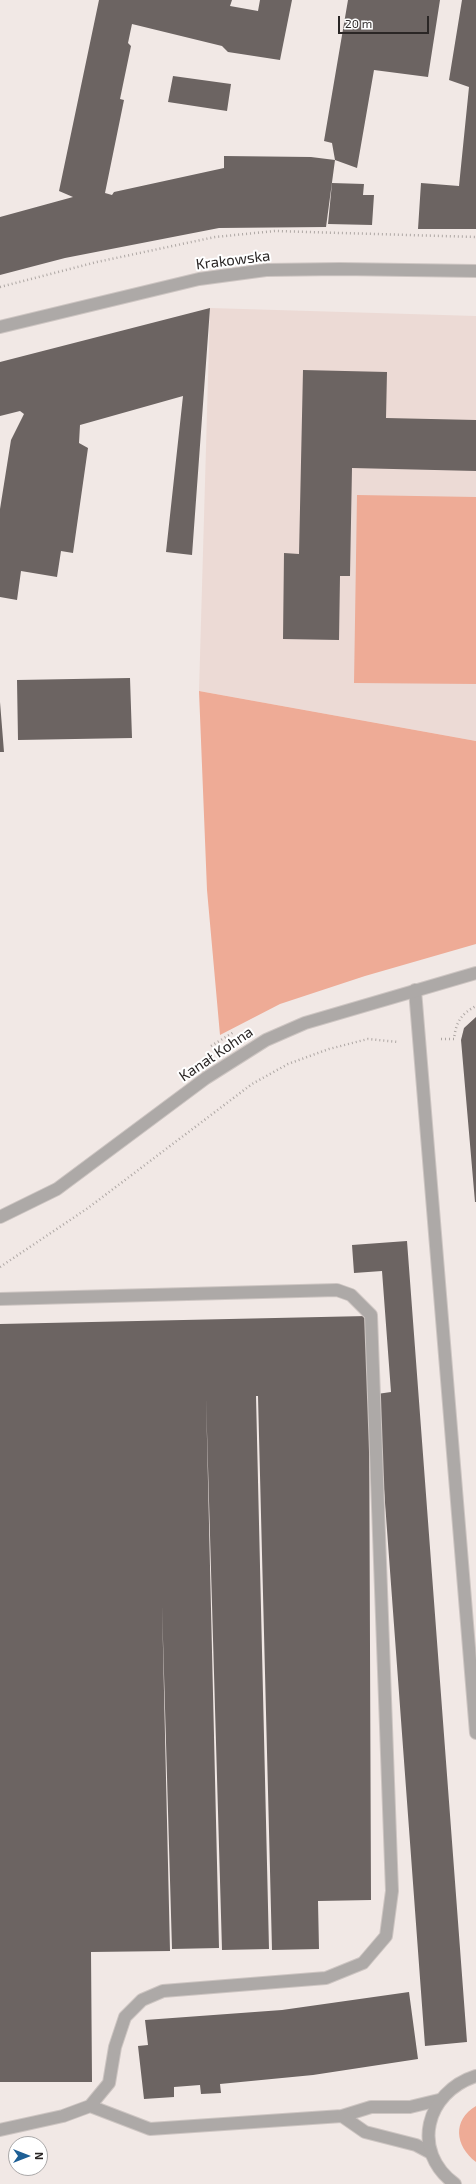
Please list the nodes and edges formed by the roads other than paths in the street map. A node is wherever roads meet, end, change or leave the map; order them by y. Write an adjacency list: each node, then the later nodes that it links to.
1 (476, 271): 2 (street, Krakowska)
2 (0, 327)
3 (476, 973): 4 (street, Kanał Kohna)
4 (415, 990): 5 (street, Kanał Kohna); 7 (street)
5 (0, 1218)
6 (0, 1299): 10 (street)
7 (476, 1733)
8 (476, 2076): 9 (street)
9 (439, 2100): 11 (street); 13 (street)
10 (90, 2106): 11 (street); 12 (street)
11 (342, 2116): 13 (street)
12 (0, 2130)
13 (431, 2153): 14 (street)
14 (450, 2182)

